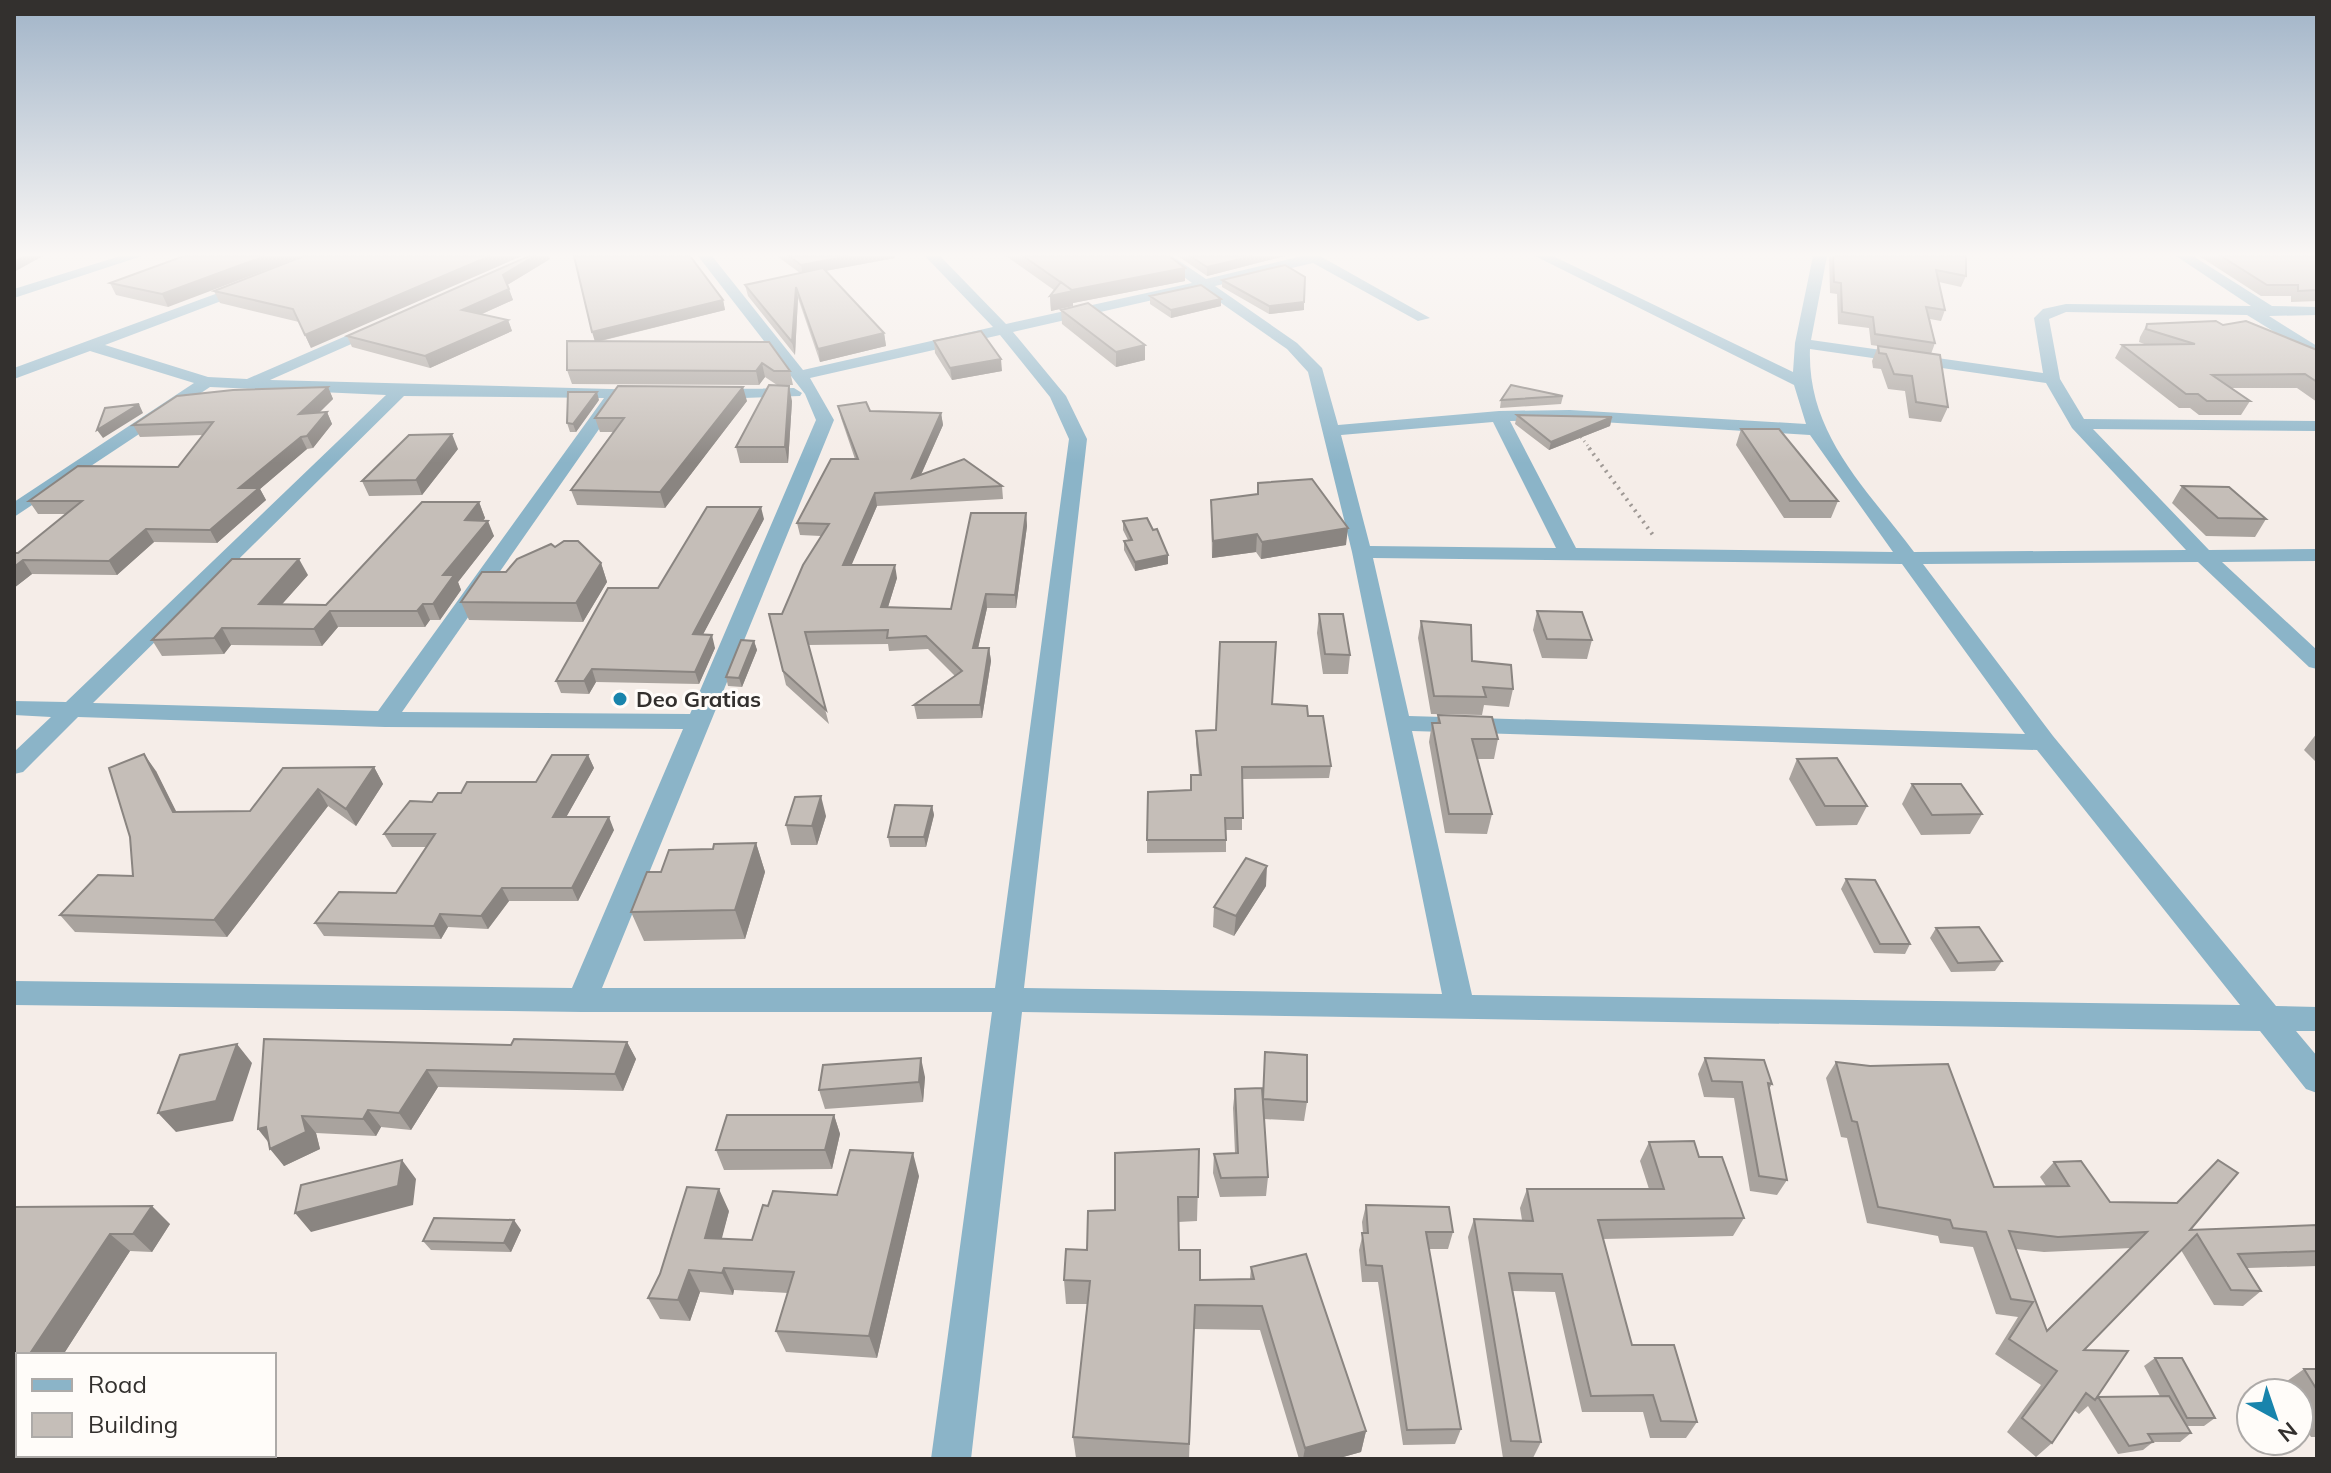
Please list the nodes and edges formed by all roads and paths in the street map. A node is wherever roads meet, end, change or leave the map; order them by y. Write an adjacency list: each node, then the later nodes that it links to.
1 (147, 325): 13 (street)
2 (385, 325): 19 (street)
3 (759, 325): 20 (street)
4 (998, 325): 11 (street)
5 (1026, 325): 11 (street)
6 (1261, 325): 30 (street)
7 (1683, 325): 18 (street)
8 (1807, 325): 12 (street)
9 (2042, 325): 16 (street)
10 (2273, 325): 14 (street)
11 (1003, 330): 20 (street); 48 (street)
12 (1803, 343): 16 (street); 18 (street)
13 (91, 346): 15 (street); 17 (street)
14 (2317, 353)
15 (14, 374)
16 (2052, 379): 27 (street)
17 (207, 382): 19 (street); 31 (street)
18 (1801, 382): 29 (street)
19 (250, 383): 21 (street)
20 (806, 385): 24 (street); 42 (street)
21 (400, 391): 22 (street); 40 (street)
22 (615, 394): 23 (street); 41 (street)
23 (661, 394)
24 (691, 394)
25 (1570, 415): 26 (street); 29 (street); 34 (path)
26 (1499, 416): 30 (street); 33 (street)
27 (2078, 424): 28 (street); 36 (street)
28 (2317, 426)
29 (1816, 430): 37 (street)
30 (1333, 431): 32 (street)
31 (16, 507)
32 (1362, 552): 33 (street); 43 (street)
33 (1569, 554): 34 (street)
34 (1668, 555): 37 (street)
35 (2317, 555): 36 (street)
36 (2203, 556): 37 (street); 38 (street)
37 (1910, 558): 44 (street)
38 (2317, 662)
39 (14, 708): 40 (street)
40 (73, 708): 41 (street); 45 (street)
41 (385, 719): 42 (street)
42 (701, 722): 47 (street)
43 (1399, 723): 44 (street); 49 (street)
44 (2044, 742): 50 (street)
45 (14, 766)
46 (14, 993): 47 (street)
47 (582, 1000): 48 (street)
48 (1008, 1000): 49 (street); 53 (street)
49 (1460, 1008): 50 (street)
50 (2270, 1019): 51 (street); 52 (street)
51 (2317, 1019)
52 (2317, 1079)
53 (951, 1459)

